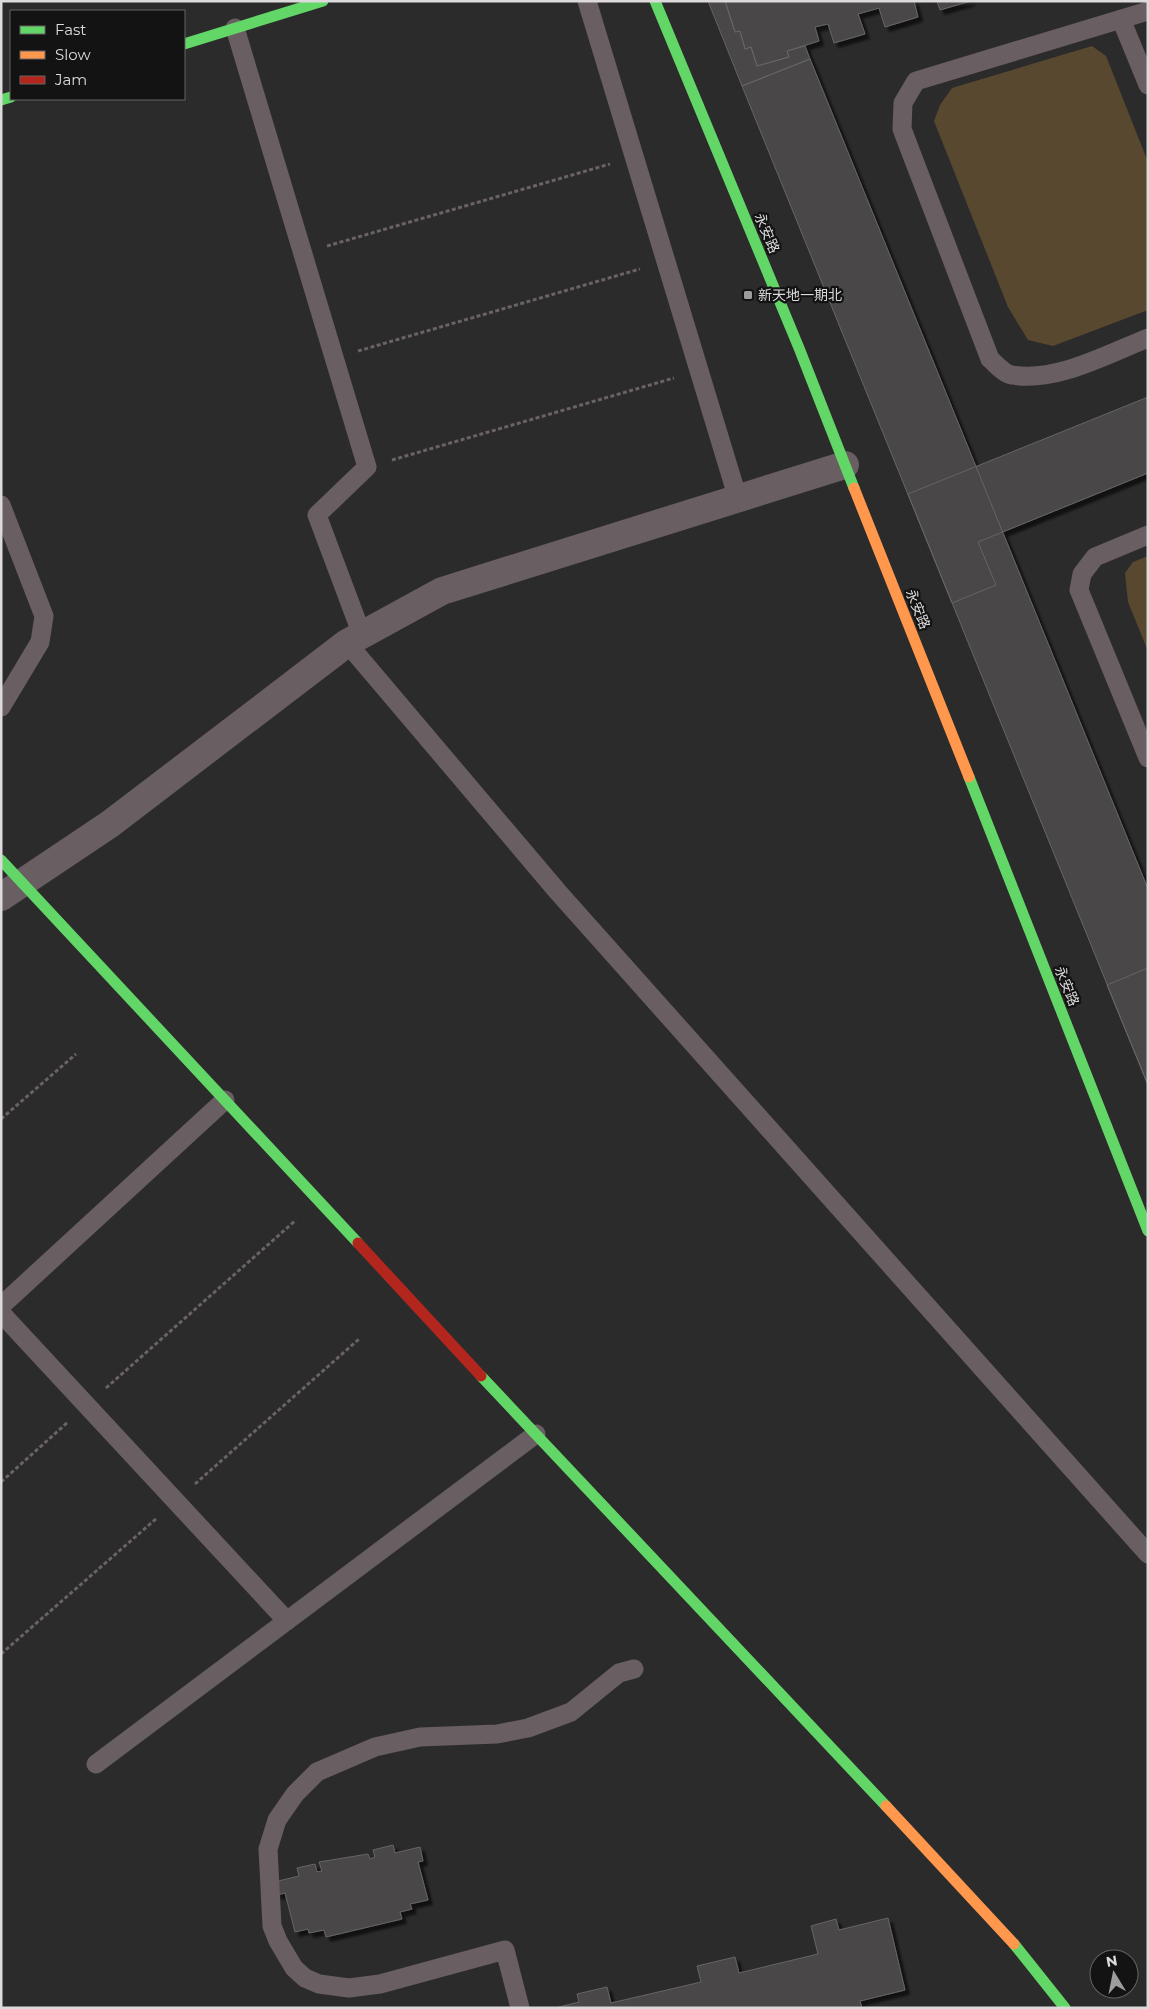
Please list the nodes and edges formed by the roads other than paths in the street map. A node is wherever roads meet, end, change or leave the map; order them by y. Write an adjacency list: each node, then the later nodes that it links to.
1 (323, 1): 4 (street)
2 (587, 1): 12 (lane)
3 (655, 1): 11 (street, 永安路)
4 (262, 10): 7 (street)
5 (1148, 10): 6 (lane)
6 (1121, 19): 9 (lane); 10 (lane)
7 (236, 28): 8 (street); 15 (lane)
8 (185, 44)
9 (1148, 85)
10 (1148, 338)
11 (845, 465): 12 (street); 21 (street, 永安路)
12 (738, 498): 15 (street)
13 (1, 505): 16 (lane)
14 (1148, 535): 17 (lane)
15 (355, 639): 19 (street); 25 (lane)
16 (1, 707)
17 (1148, 758)
18 (1, 860): 19 (street)
19 (12, 889): 20 (street)
20 (225, 1100): 22 (lane); 24 (street)
21 (1148, 1231)
22 (1, 1306)
23 (1, 1313): 26 (lane)
24 (536, 1434): 26 (lane); 30 (street)
25 (1148, 1554)
26 (287, 1622): 28 (lane)
27 (634, 1669): 29 (lane)
28 (96, 1764)
29 (520, 2008)
30 (1065, 2008)

